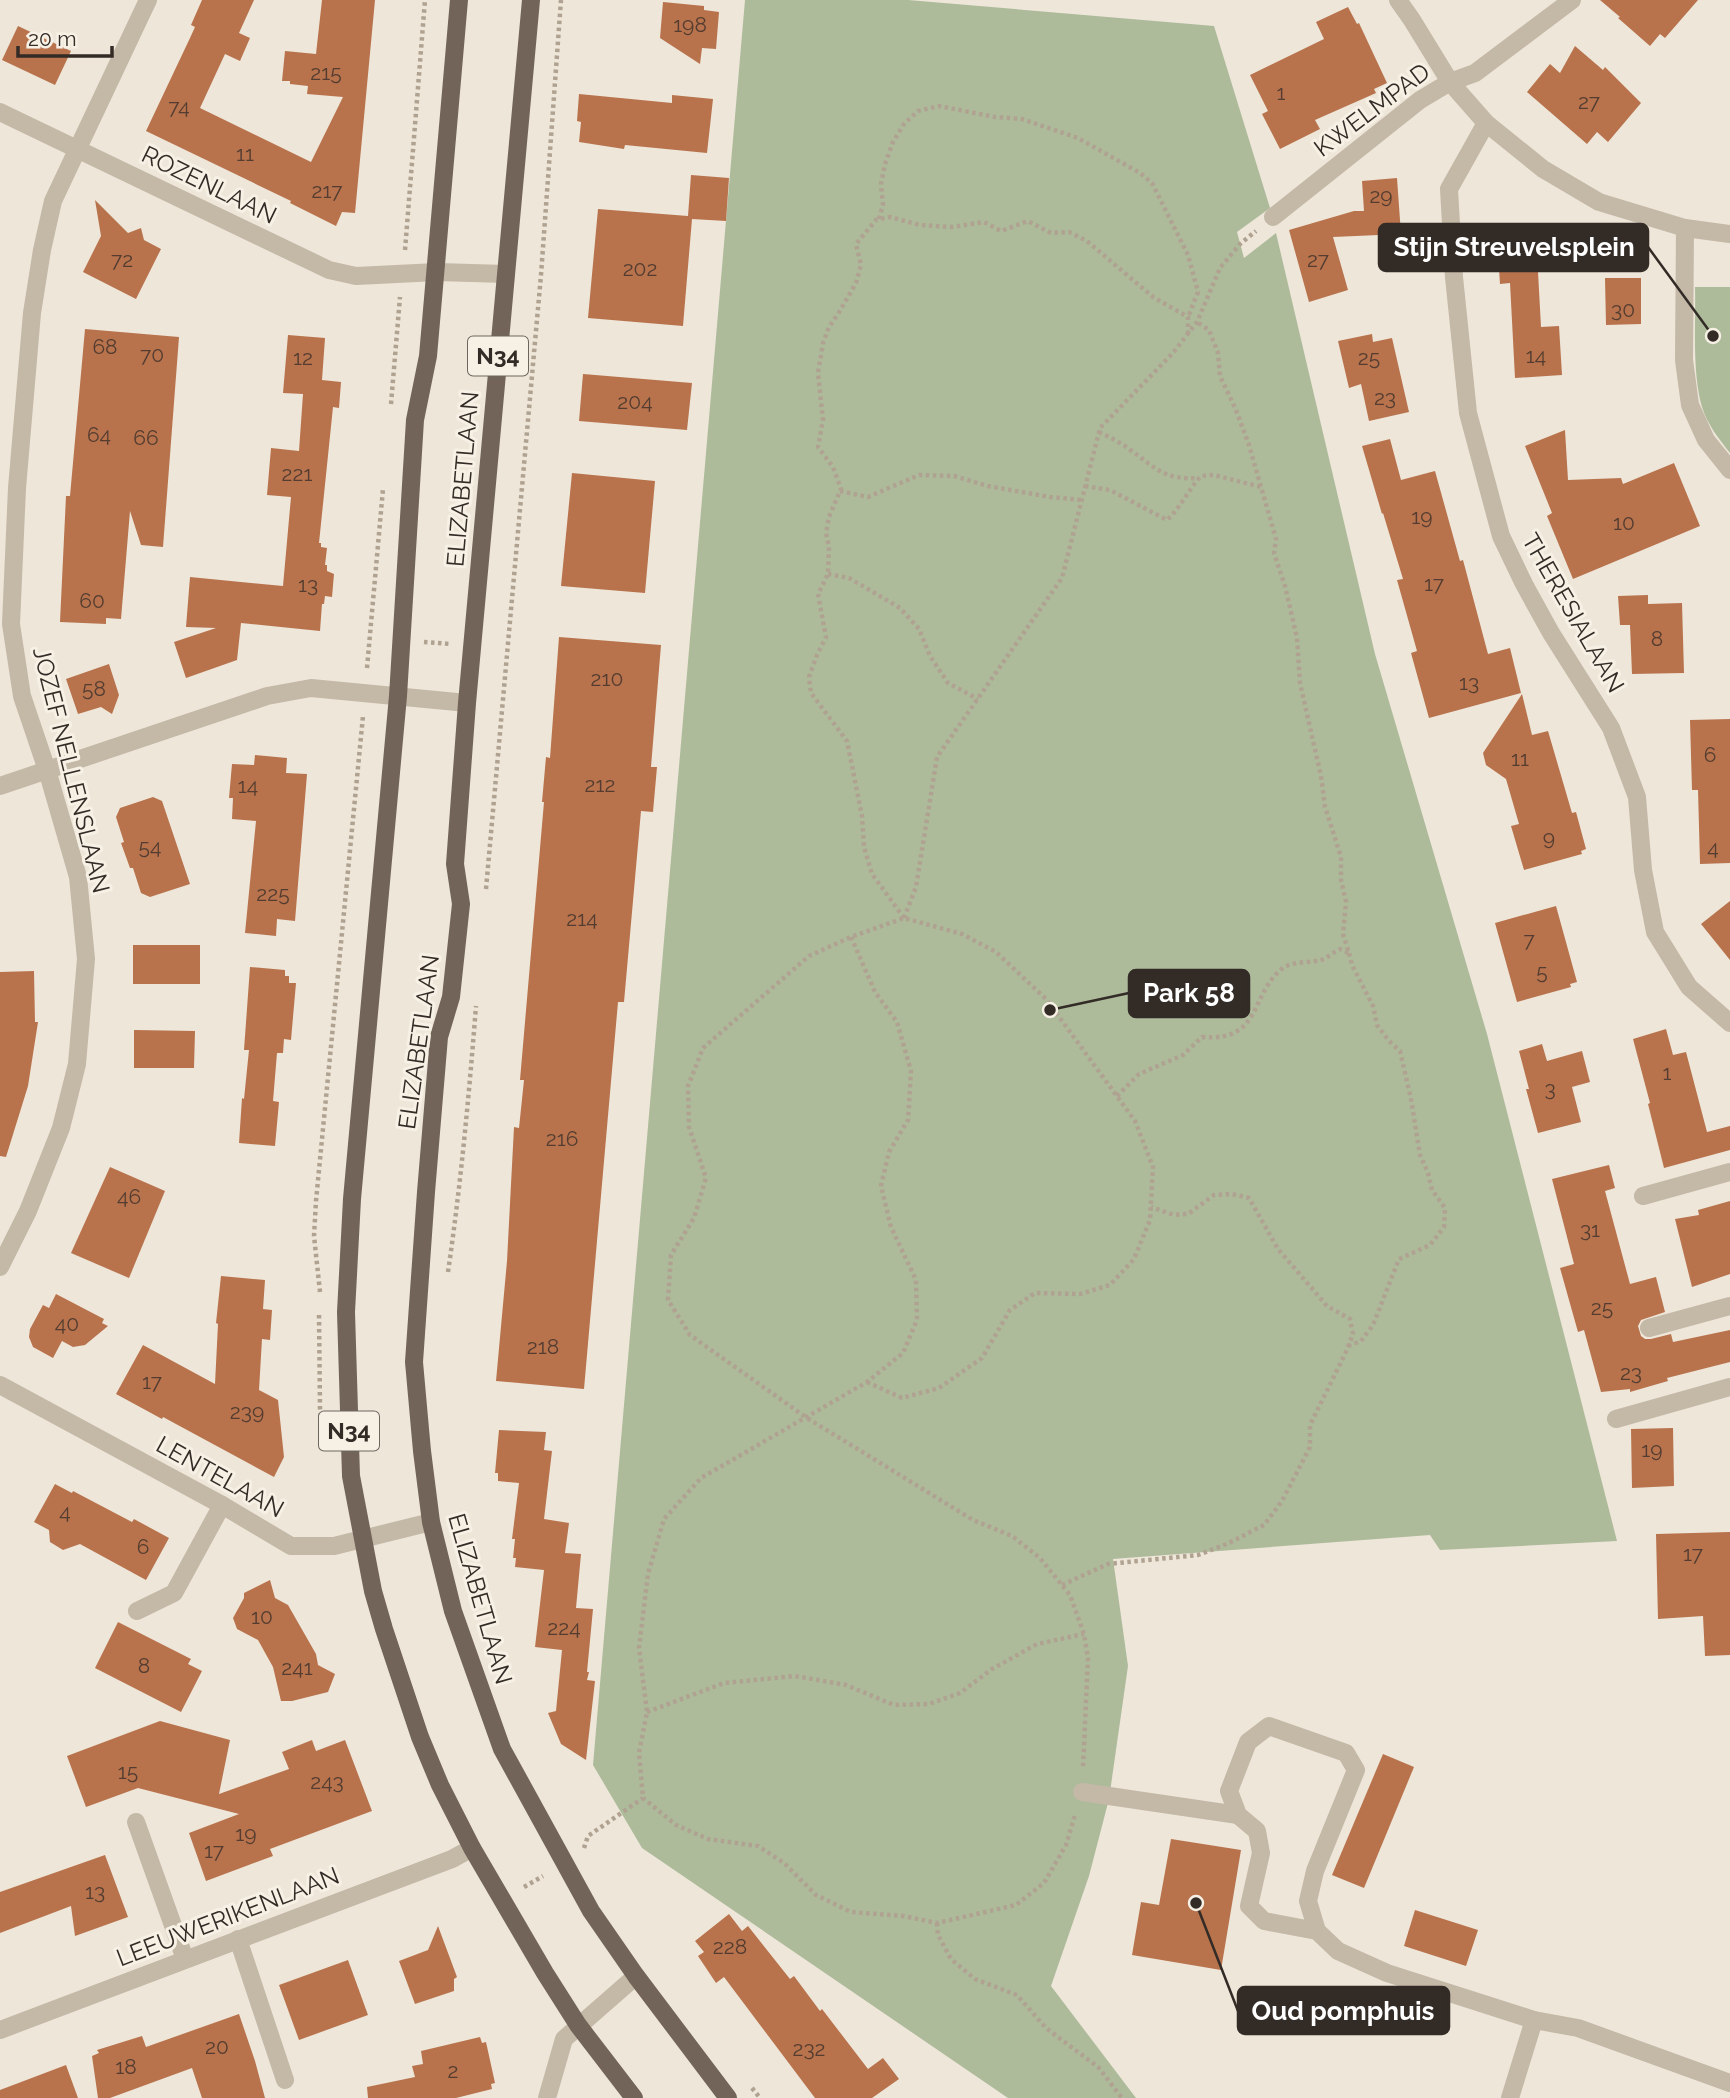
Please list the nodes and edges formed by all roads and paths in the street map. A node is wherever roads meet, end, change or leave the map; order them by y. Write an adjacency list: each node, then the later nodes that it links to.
1 (148, 0): 10 (street, JOZEF NELLENSLAAN)
2 (459, 0): 15 (main road, ELIZABETLAAN / N34)
3 (531, 0): 16 (main road, ELIZABETLAAN / N34)
4 (561, 0): 31 (path)
5 (1398, 0): 7 (street)
6 (1572, 0): 7 (street, KWELMPAD)
7 (1450, 82): 9 (street); 11 (street, KWELMPAD)
8 (0, 112): 10 (street, ROZENLAAN)
9 (1486, 123): 13 (street); 42 (street, THERESIALAAN)
10 (77, 149): 15 (street, ROZENLAAN); 35 (street, JOZEF NELLENSLAAN)
11 (1273, 217): 18 (path)
12 (878, 220): 17 (path); 17 (path); 25 (path)
13 (1685, 228): 14 (street); 21 (street)
14 (1730, 234)
15 (437, 272): 16 (street, ROZENLAAN); 29 (main road, ELIZABETLAAN / N34)
16 (506, 274): 30 (main road, ELIZABETLAAN / N34)
17 (1188, 317): 19 (path)
18 (1197, 322): 19 (path); 24 (path)
19 (1188, 334): 20 (path)
20 (1099, 432): 22 (path); 23 (path)
21 (1730, 470)
22 (1199, 478): 23 (path); 24 (path)
23 (1085, 486): 26 (path)
24 (1261, 486): 40 (path)
25 (840, 491): 26 (path); 27 (path)
26 (1082, 500): 33 (path)
27 (828, 574): 33 (path); 38 (path)
28 (370, 638): 29 (path)
29 (400, 640): 30 (path); 32 (main road, ELIZABETLAAN / N34)
30 (473, 646): 31 (path); 34 (main road, ELIZABETLAAN / N34)
31 (506, 649): 37 (path)
32 (398, 696): 34 (street); 35 (street); 59 (main road, ELIZABETLAAN / N34)
33 (978, 699): 38 (path)
34 (467, 703): 58 (main road, ELIZABETLAAN / N34)
35 (47, 769): 36 (street); 47 (street, JOZEF NELLENSLAAN)
36 (0, 786)
37 (485, 898)
38 (904, 918): 39 (path); 43 (path)
39 (852, 937): 52 (path); 55 (path)
40 (1349, 953): 43 (path); 51 (path)
41 (477, 994): 48 (path)
42 (1730, 1023)
43 (1117, 1096): 46 (path)
44 (1730, 1172): 45 (street)
45 (1643, 1196)
46 (1151, 1207): 51 (path); 52 (path)
47 (0, 1267)
48 (446, 1282)
49 (1730, 1306): 50 (street)
50 (1649, 1328)
51 (1349, 1346): 60 (path)
52 (867, 1382): 55 (path)
53 (0, 1385): 57 (street, LENTELAAN)
54 (1730, 1387): 56 (street)
55 (807, 1418): 60 (path); 63 (path)
56 (1616, 1419)
57 (222, 1504): 59 (street, LENTELAAN); 61 (street)
58 (430, 1522): 59 (street, LENTELAAN); 70 (main road, ELIZABETLAAN / N34)
59 (364, 1539): 69 (main road, ELIZABETLAAN / N34)
60 (1062, 1585): 62 (path)
61 (137, 1611)
62 (1084, 1634): 63 (path); 64 (path)
63 (647, 1712): 65 (path)
64 (1082, 1792): 66 (street); 72 (path)
65 (643, 1798): 68 (path); 72 (path)
66 (1238, 1815): 73 (street); 73 (street)
67 (136, 1822): 75 (street)
68 (577, 1843)
69 (472, 1848): 71 (main road, ELIZABETLAAN / N34); 74 (street, LEEUWERIKENLAAN)
70 (564, 1865): 71 (path); 76 (main road, ELIZABETLAAN / N34)
71 (502, 1900): 78 (main road, ELIZABETLAAN / N34)
72 (937, 1923): 85 (path)
73 (1317, 1931): 77 (street)
74 (238, 1939): 75 (street, LEEUWERIKENLAAN); 80 (street)
75 (185, 1959): 79 (street, LEEUWERIKENLAAN)
76 (636, 1976): 78 (street); 84 (main road, ELIZABETLAAN / N34)
77 (1534, 2020): 81 (street); 86 (street)
78 (578, 2025): 82 (street); 83 (main road, ELIZABETLAAN / N34)
79 (0, 2030)
80 (285, 2080)
81 (1730, 2083)
82 (547, 2098)
83 (634, 2098)
84 (728, 2098)
85 (1122, 2098)
86 (1510, 2098)

